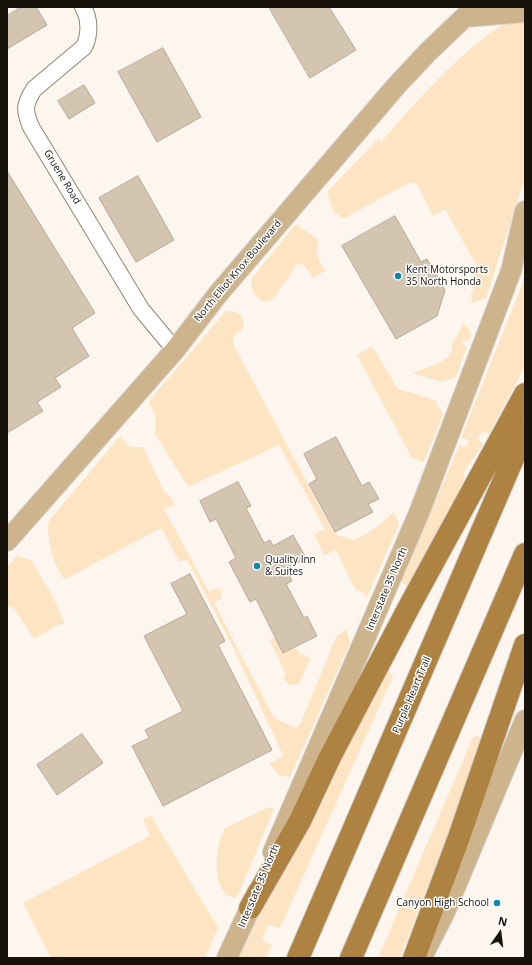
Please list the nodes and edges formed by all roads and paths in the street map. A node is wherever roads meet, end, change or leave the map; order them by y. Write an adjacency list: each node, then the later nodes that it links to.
1 (83, 7): 6 (street, Gruene Road)
2 (497, 7): 4 (main road, North Elliot Knox Boulevard)
3 (525, 12): 4 (main road)
4 (473, 13): 6 (main road, North Elliot Knox Boulevard)
5 (525, 211): 13 (main road, Interstate 35 North)
6 (174, 350): 9 (main road, North Elliot Knox Boulevard)
7 (525, 394): 13 (highway)
8 (525, 431): 15 (highway, Purple Heart Trail)
9 (7, 541)
10 (525, 554): 16 (highway)
11 (525, 645): 17 (highway)
12 (525, 720): 18 (main road)
13 (250, 908): 14 (main road, Interstate 35 North)
14 (227, 958)
15 (298, 958)
16 (351, 958)
17 (414, 958)
18 (422, 958)

